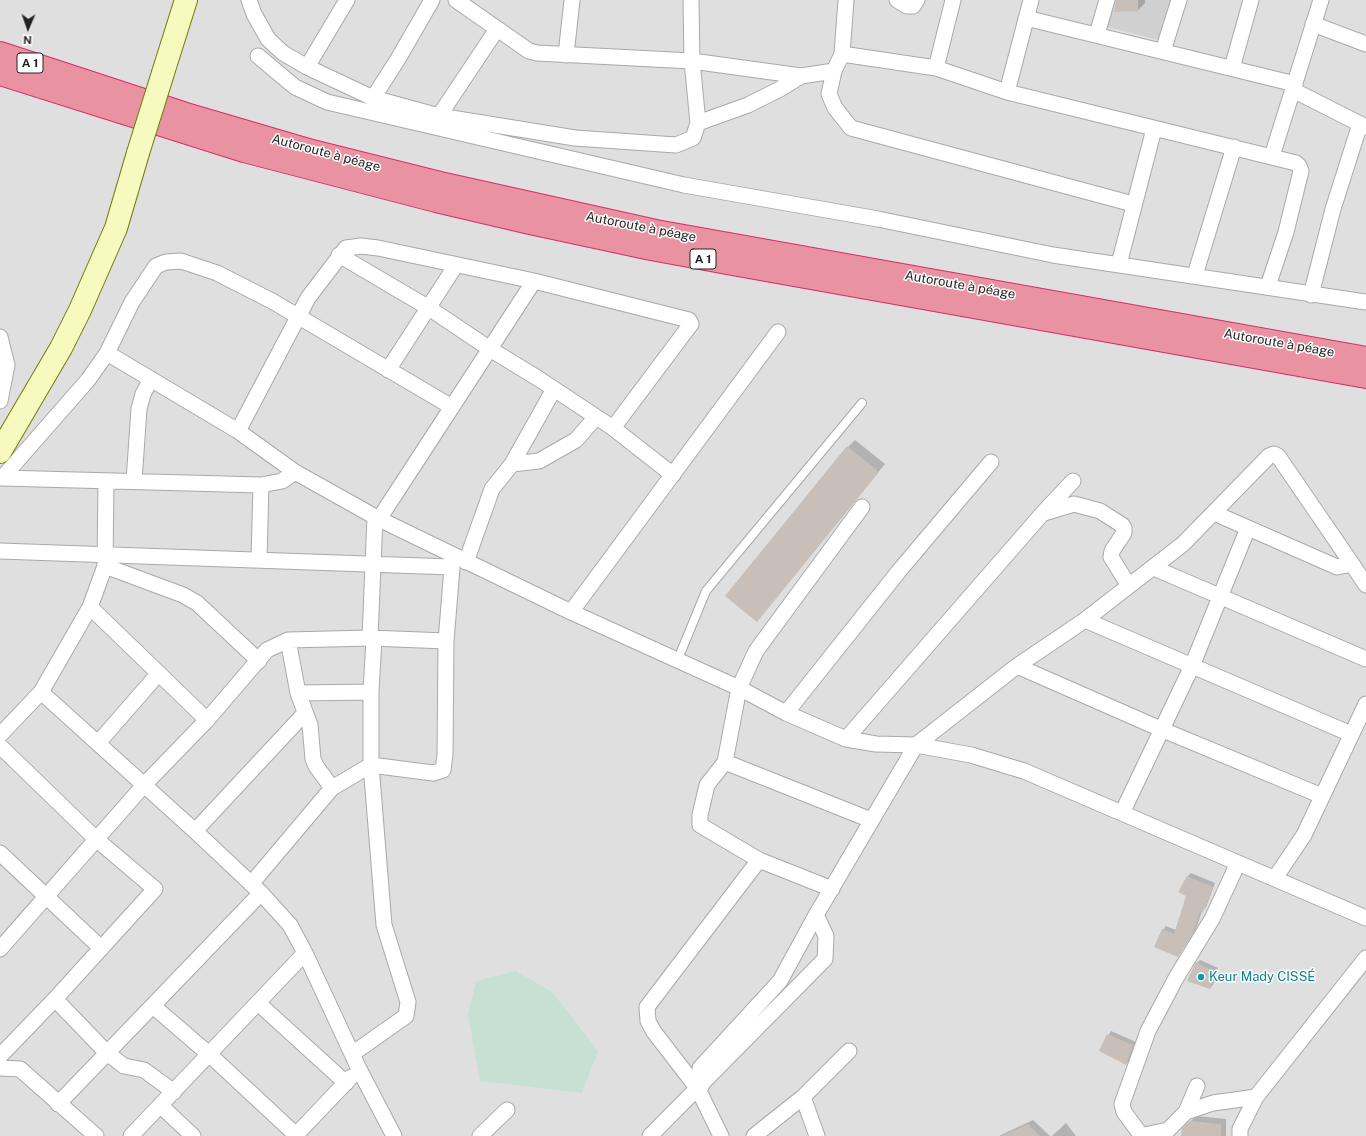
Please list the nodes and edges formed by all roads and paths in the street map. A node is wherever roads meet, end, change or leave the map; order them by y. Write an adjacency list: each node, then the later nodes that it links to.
1 (186, 0): 70 (street, bridge)
2 (262, 0): 17 (street)
3 (347, 0): 29 (street)
4 (432, 0): 37 (street)
5 (456, 0): 20 (street)
6 (572, 0): 26 (street)
7 (691, 0): 28 (street)
8 (846, 0): 25 (street)
9 (897, 0): 10 (street)
10 (917, 0)
11 (953, 0): 30 (street)
12 (1031, 0): 18 (street)
13 (1106, 0): 21 (street)
14 (1179, 0): 23 (street)
15 (1251, 0): 31 (street)
16 (1321, 0): 19 (street)
17 (251, 7): 29 (street)
18 (1026, 18): 21 (street); 36 (street)
19 (1313, 24): 22 (street); 35 (street)
20 (497, 29): 26 (street); 38 (street)
21 (1097, 34): 23 (street)
22 (1366, 44)
23 (1163, 51): 31 (street)
24 (0, 53): 59 (highway, Autoroute à péage / A 1)
25 (842, 54): 30 (street); 32 (street)
26 (566, 55): 28 (street)
27 (258, 56): 47 (street)
28 (692, 61): 34 (street); 39 (street)
29 (307, 67): 37 (street)
30 (936, 68): 36 (street)
31 (1232, 68): 35 (street)
32 (834, 70): 34 (street); 44 (street)
33 (0, 74): 61 (highway, A 1)
34 (801, 76): 39 (street)
35 (1294, 87): 40 (street); 43 (street)
36 (1007, 92): 41 (street)
37 (373, 98): 38 (street)
38 (439, 116): 39 (street)
39 (698, 123)
40 (1363, 126): 51 (street)
41 (1154, 129): 42 (street); 44 (street)
42 (1234, 147): 43 (street); 48 (street)
43 (1272, 156): 50 (street)
44 (1133, 204): 47 (street)
45 (339, 255): 46 (street); 53 (street); 54 (street)
46 (456, 264): 49 (street); 53 (street)
47 (1119, 264): 48 (street)
48 (1195, 275): 50 (street)
49 (534, 281): 57 (street); 68 (street)
50 (1268, 286): 51 (street)
51 (1311, 295): 52 (street)
52 (1366, 302)
53 (428, 308): 57 (street); 60 (street)
54 (297, 315): 58 (street); 60 (street); 69 (street)
55 (778, 332): 74 (street)
56 (0, 337): 64 (street)
57 (490, 350): 63 (street); 66 (street)
58 (107, 353): 62 (street); 75 (street)
59 (1366, 358)
60 (388, 370): 66 (street)
61 (1366, 377)
62 (151, 379): 69 (street); 77 (street)
63 (554, 389): 67 (street); 72 (street)
64 (0, 401)
65 (862, 403): 101 (lane)
66 (452, 407): 83 (street)
67 (596, 417): 68 (street); 72 (street)
68 (613, 428): 74 (street)
69 (238, 431): 73 (street)
70 (0, 452)
71 (991, 462): 113 (street)
72 (512, 464): 88 (street)
73 (295, 472): 79 (street); 83 (street)
74 (673, 475): 96 (street)
75 (1, 478): 76 (street)
76 (106, 481): 77 (street); 87 (street)
77 (134, 481): 79 (street)
78 (1073, 481): 81 (street)
79 (261, 485): 86 (street)
80 (862, 507): 107 (street)
81 (1042, 514): 93 (street); 118 (street)
82 (1214, 514): 84 (street); 90 (street); 91 (street)
83 (377, 518): 88 (street); 89 (street)
84 (1248, 528): 90 (street); 94 (street)
85 (0, 551): 87 (street)
86 (259, 560): 87 (street); 89 (street)
87 (105, 561): 95 (street); 103 (street)
88 (457, 561): 89 (street); 96 (street); 100 (street)
89 (373, 564): 98 (street)
90 (1352, 564): 92 (street)
91 (1154, 568): 93 (street); 94 (street)
92 (1366, 585)
93 (1129, 586): 97 (street)
94 (1220, 595): 102 (street); 105 (street)
95 (90, 607): 106 (street); 108 (street)
96 (571, 612): 101 (street)
97 (1085, 620): 104 (street); 105 (street)
98 (372, 638): 99 (street); 100 (street); 110 (street)
99 (288, 640): 103 (street); 109 (street)
100 (446, 641): 123 (street)
101 (678, 659): 107 (street)
102 (1366, 659)
103 (259, 661): 114 (street)
104 (1017, 666): 115 (street); 120 (street)
105 (1192, 666): 115 (street); 116 (street)
106 (159, 673): 114 (street); 119 (street)
107 (739, 688): 113 (street); 122 (street)
108 (42, 692): 117 (street); 119 (street)
109 (298, 692): 110 (street); 112 (street)
110 (371, 692): 123 (street)
111 (1366, 704): 116 (street)
112 (305, 713): 125 (street); 129 (street)
113 (786, 713): 118 (street)
114 (207, 720): 124 (street)
115 (1163, 730): 126 (street); 127 (street)
116 (1351, 734): 126 (street)
117 (0, 735)
118 (846, 739): 120 (street)
119 (98, 743): 124 (street)
120 (916, 745): 127 (street); 128 (street)
121 (0, 746): 130 (street)
122 (725, 762): 128 (street); 132 (street)
123 (371, 765): 125 (street); 150 (street)
124 (144, 785): 129 (street); 130 (street)
125 (332, 788): 135 (street)
126 (1322, 796): 134 (street)
127 (1122, 813): 133 (street)
128 (871, 820): 136 (street)
129 (195, 831): 135 (street)
130 (96, 839): 137 (street); 140 (street)
131 (0, 853): 137 (street)
132 (759, 860): 136 (street); 156 (street)
133 (1238, 863): 134 (street); 165 (street)
134 (1275, 878): 139 (street)
135 (256, 889): 142 (street); 146 (street)
136 (832, 889): 138 (street)
137 (48, 896): 140 (street); 141 (street)
138 (816, 915): 156 (street); 156 (street)
139 (1366, 918)
140 (102, 948): 144 (street)
141 (0, 949)
142 (305, 953): 145 (street); 150 (street)
143 (1366, 958): 159 (street)
144 (55, 999): 147 (street); 149 (street)
145 (258, 1003): 151 (street); 154 (street)
146 (153, 1006): 149 (street); 151 (street)
147 (2, 1049)
148 (849, 1051): 158 (street)
149 (107, 1054): 157 (street); 160 (street)
150 (352, 1054): 153 (street)
151 (210, 1055): 157 (street); 168 (street)
152 (0, 1068): 160 (street)
153 (359, 1069): 154 (street); 169 (street)
154 (346, 1083): 168 (street)
155 (1197, 1086): 163 (street)
156 (700, 1087): 171 (street); 172 (street)
157 (174, 1092): 161 (street)
158 (803, 1097): 173 (street); 174 (street)
159 (1256, 1097): 163 (street); 175 (street)
160 (58, 1104): 166 (street)
161 (161, 1106): 164 (street); 167 (street)
162 (507, 1110): 170 (street)
163 (1186, 1112): 165 (street)
164 (189, 1135)
165 (1141, 1135)
166 (96, 1136)
167 (131, 1136)
168 (295, 1136)
169 (394, 1136)
170 (480, 1136)
171 (650, 1136)
172 (721, 1136)
173 (754, 1136)
174 (817, 1136)
175 (1240, 1136)

